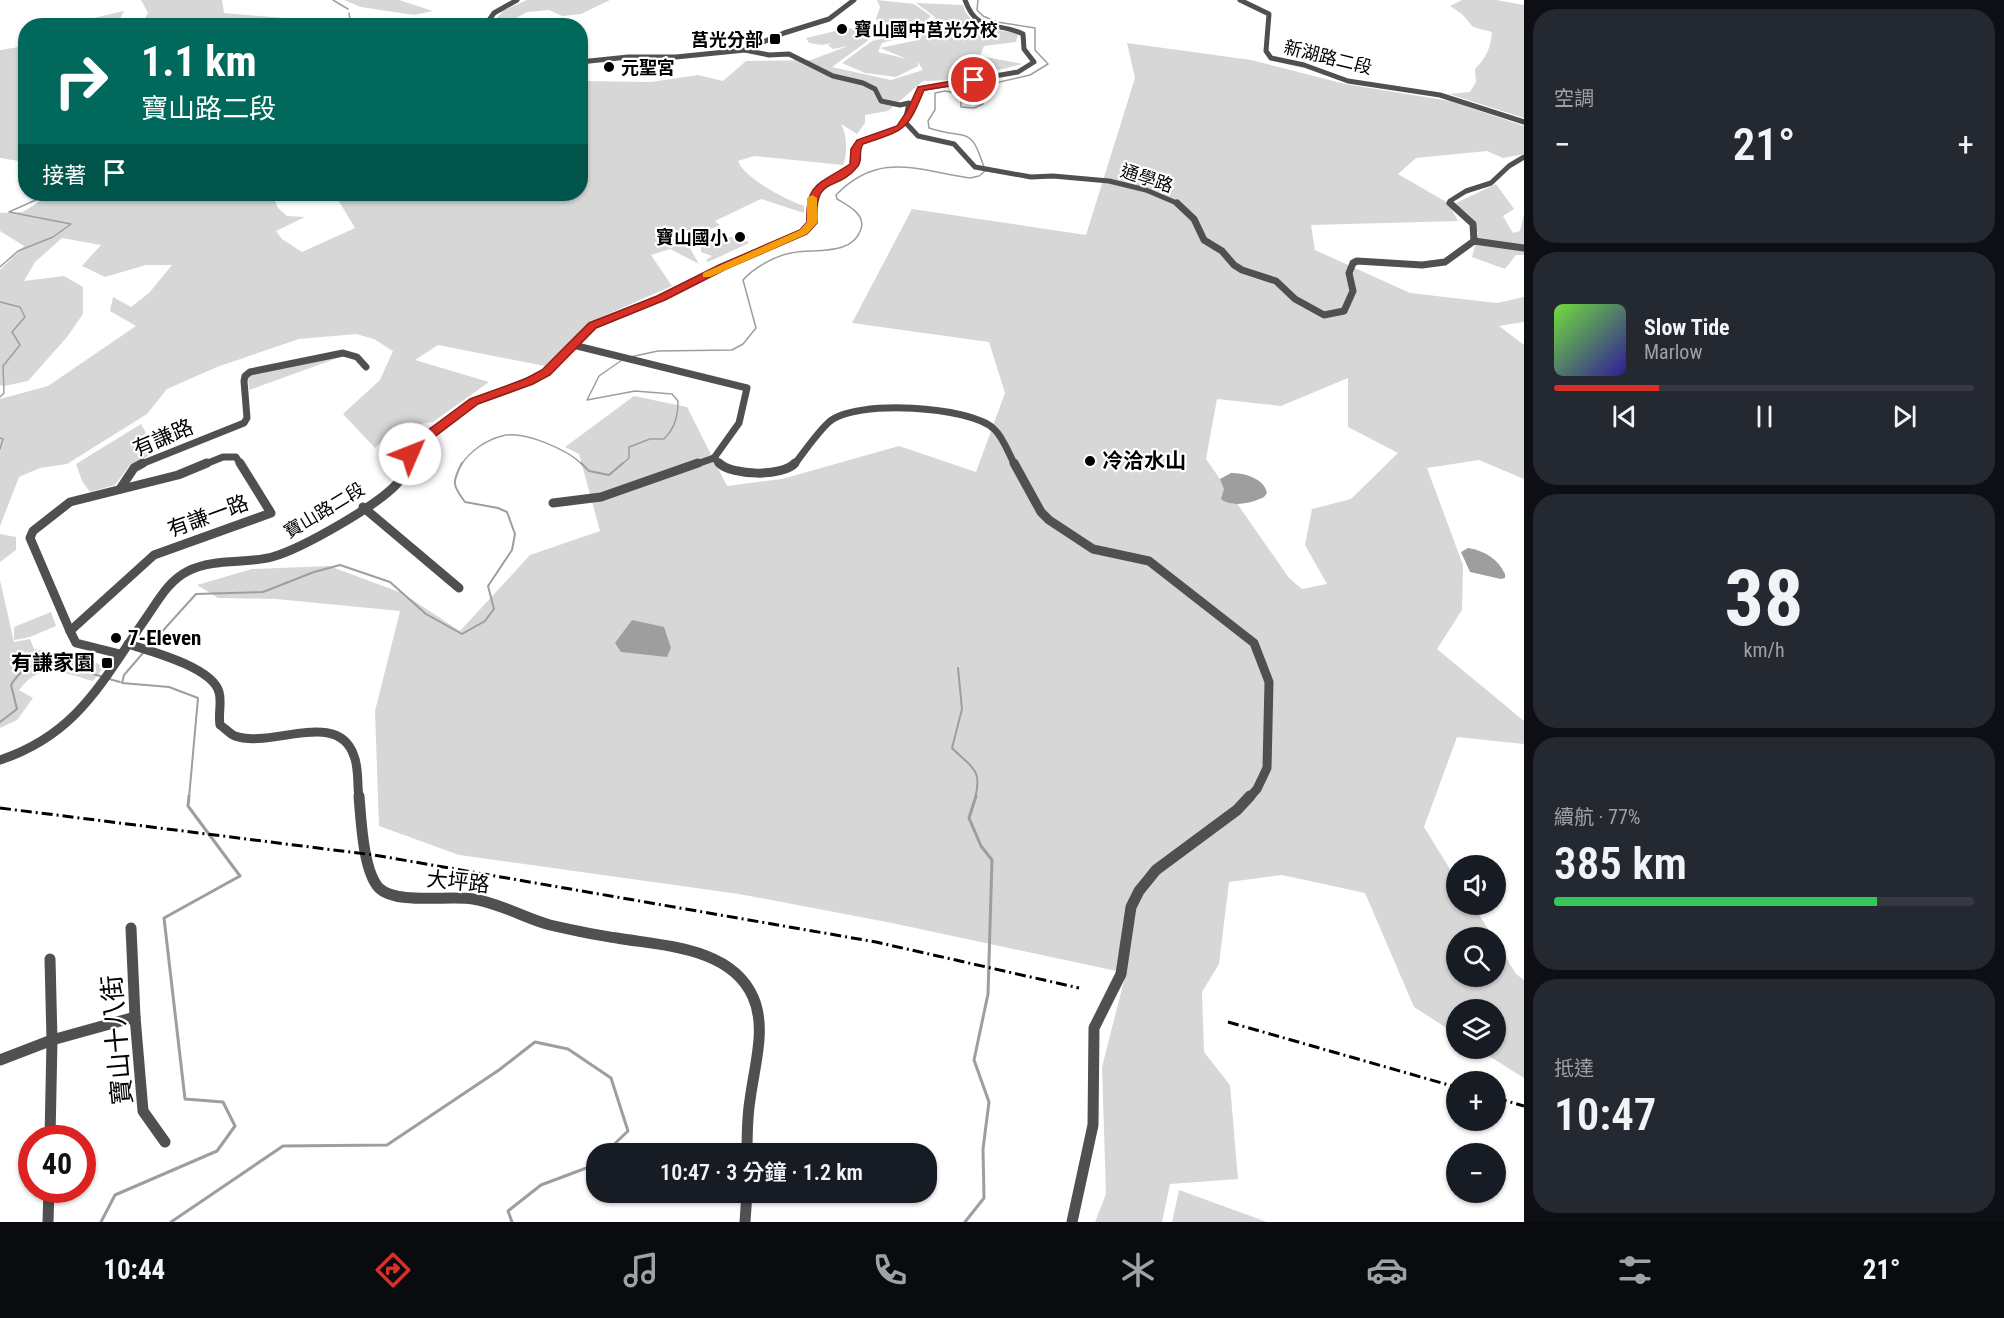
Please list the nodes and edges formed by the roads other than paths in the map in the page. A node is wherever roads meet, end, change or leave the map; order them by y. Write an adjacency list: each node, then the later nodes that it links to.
1 (517, 0): 5 (street)
2 (854, 0): 6 (street)
3 (965, 0): 8 (street)
4 (1240, 0): 9 (street, 新湖路二段)
5 (488, 18)
6 (746, 50): 7 (street); 8 (street)
7 (588, 61)
8 (905, 122): 11 (street, 通學路); 13 (street, 寶山路二段)
9 (1524, 122)
10 (1524, 157): 11 (street)
11 (1474, 241): 12 (street)
12 (1524, 248)
13 (573, 345): 15 (street); 18 (street, 寶山路二段)
14 (366, 367): 16 (street, 有謙路)
15 (714, 458): 17 (street); 36 (street)
16 (120, 489): 20 (street); 20 (street, 有謙一路)
17 (553, 503)
18 (363, 507): 19 (street); 21 (street, 寶山路二段)
19 (459, 588)
20 (70, 631): 22 (street)
21 (128, 644): 22 (street, 寶山路二段); 31 (street, 大坪路)
22 (120, 654): 23 (street, 寶山路二段)
23 (0, 760)
24 (131, 928): 26 (street, 寶山十八街)
25 (50, 959): 27 (street)
26 (135, 1017): 27 (street); 30 (street, 寶山十八街)
27 (52, 1040): 28 (street); 29 (street)
28 (0, 1060)
29 (50, 1125)
30 (165, 1142)
31 (747, 1143)
32 (49, 1203): 34 (street)
33 (746, 1203): 35 (street)
34 (48, 1222)
35 (745, 1222)
36 (1072, 1222)

